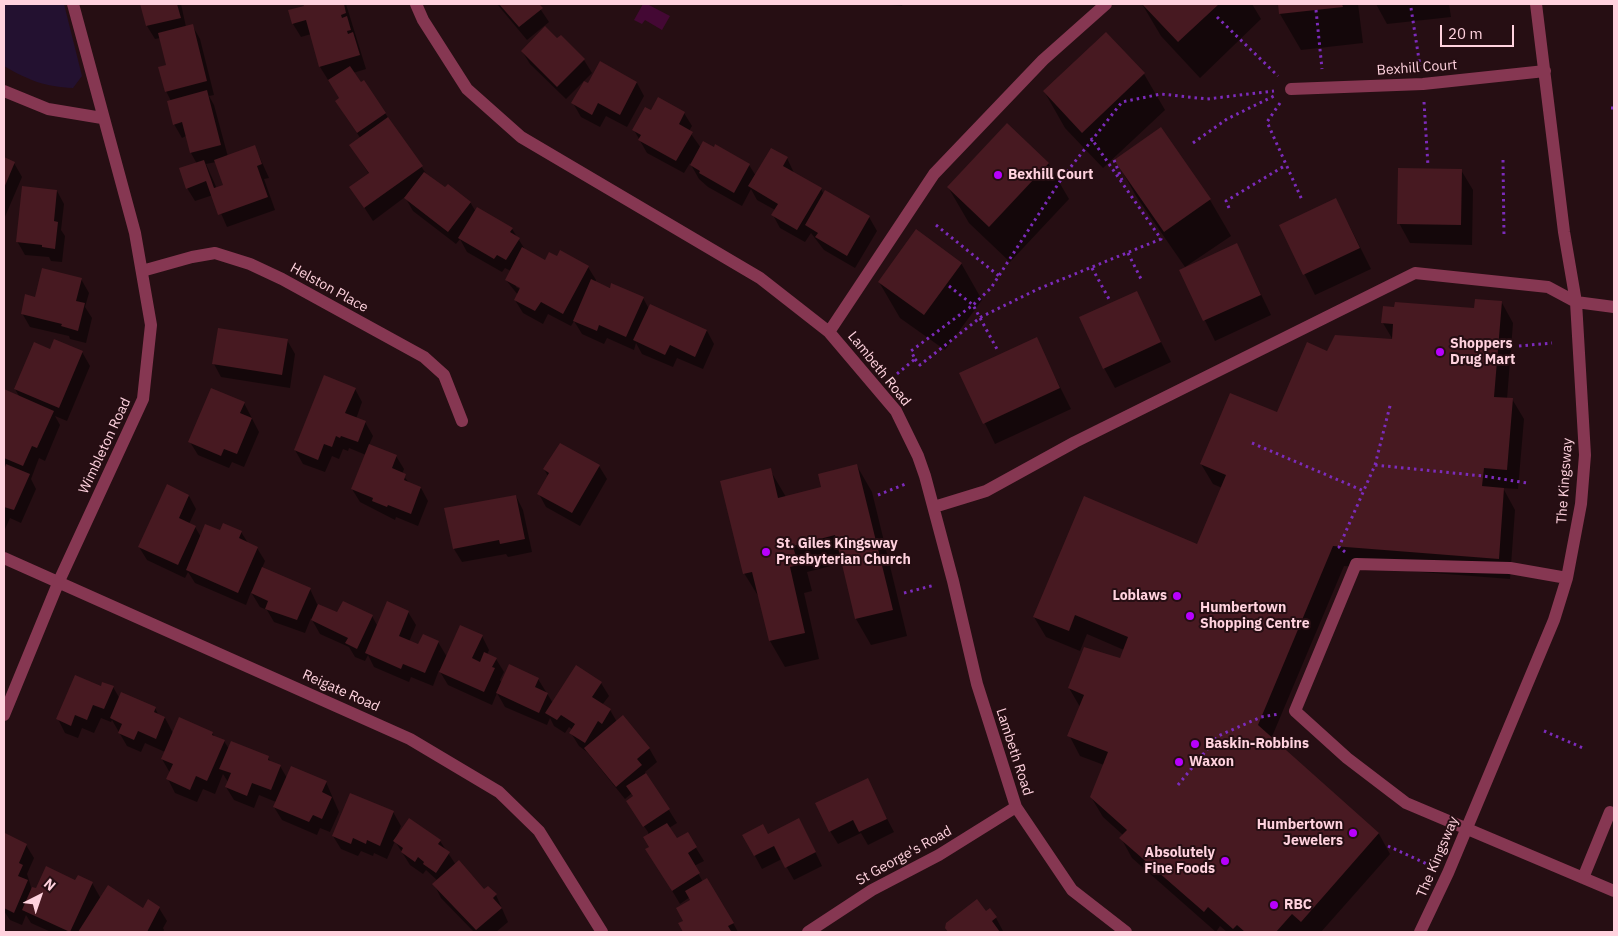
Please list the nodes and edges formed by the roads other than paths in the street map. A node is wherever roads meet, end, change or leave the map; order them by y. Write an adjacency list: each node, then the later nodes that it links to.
1 (74, 4): 8 (street, Wimbleton Road)
2 (416, 4): 12 (street, Lambeth Road)
3 (1106, 4): 12 (street)
4 (1536, 4): 5 (street, The Kingsway)
5 (1545, 71): 6 (street, Bexhill Court); 10 (street, The Kingsway)
6 (1290, 88)
7 (4, 91): 8 (street)
8 (102, 118): 9 (street, Wimbleton Road)
9 (142, 271): 13 (street, Helston Place); 17 (street, Wimbleton Road)
10 (1576, 302): 11 (street); 14 (street); 16 (street, The Kingsway)
11 (1614, 307)
12 (829, 332): 14 (street, Lambeth Road)
13 (462, 421)
14 (934, 507): 19 (street, Lambeth Road)
15 (4, 558): 17 (street, Reigate Road)
16 (1567, 578): 21 (street, The Kingsway); 21 (street)
17 (59, 582): 18 (street, Wimbleton Road); 24 (street, Reigate Road)
18 (4, 716)
19 (1016, 807): 25 (street, St George's Road); 26 (street, Lambeth Road)
20 (1610, 812): 22 (street)
21 (1467, 829): 22 (street); 27 (street, The Kingsway)
22 (1583, 878): 23 (street)
23 (1614, 891)
24 (602, 932)
25 (808, 932)
26 (1126, 932)
27 (1420, 932)

